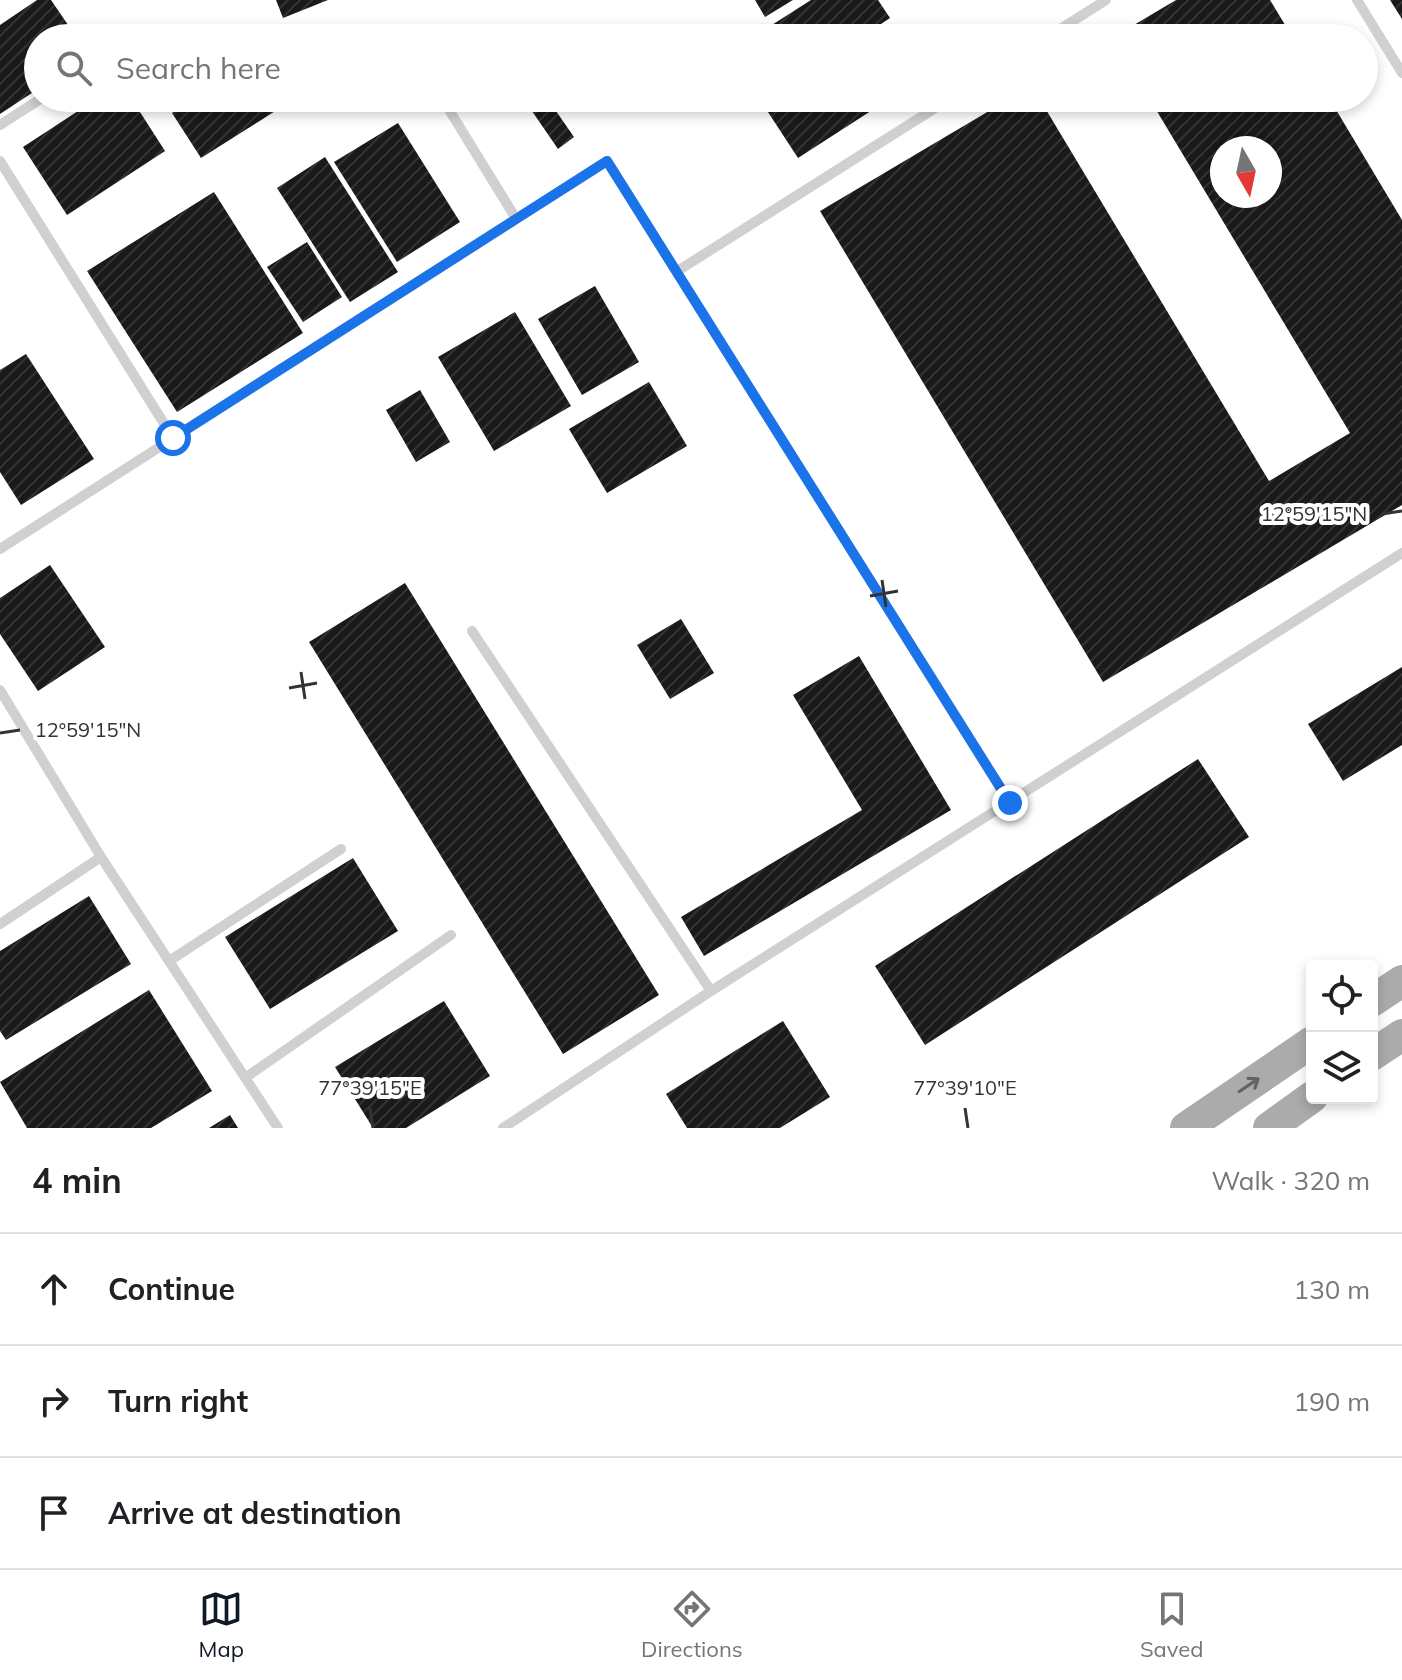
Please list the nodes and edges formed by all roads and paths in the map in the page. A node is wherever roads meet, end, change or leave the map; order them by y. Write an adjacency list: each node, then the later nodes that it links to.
1 (1106, 0): 3 (lane)
2 (1357, 0): 4 (lane)
3 (1068, 24)
4 (1372, 24)
5 (1378, 34): 6 (lane)
6 (1402, 73)
7 (24, 110): 10 (lane)
8 (450, 112): 12 (lane)
9 (929, 112): 13 (lane)
10 (0, 125)
11 (0, 161): 14 (lane)
12 (515, 217): 13 (lane); 14 (lane)
13 (679, 270): 19 (lane)
14 (173, 438): 15 (lane)
15 (0, 549)
16 (1402, 553): 19 (lane)
17 (472, 631): 26 (lane)
18 (0, 690): 21 (lane)
19 (1010, 803): 26 (lane)
20 (341, 849): 24 (lane)
21 (101, 857): 22 (lane); 24 (lane)
22 (0, 924)
23 (451, 935): 31 (lane)
24 (169, 961): 31 (lane)
25 (1402, 981): 27 (main road)
26 (711, 991): 34 (lane)
27 (1378, 997)
28 (1402, 1035): 30 (main road)
29 (1306, 1046): 35 (main road, one-way to 29)
30 (1378, 1051)
31 (245, 1078): 33 (lane)
32 (1306, 1101): 36 (main road)
33 (278, 1128)
34 (503, 1128)
35 (1186, 1128)
36 (1269, 1128)

